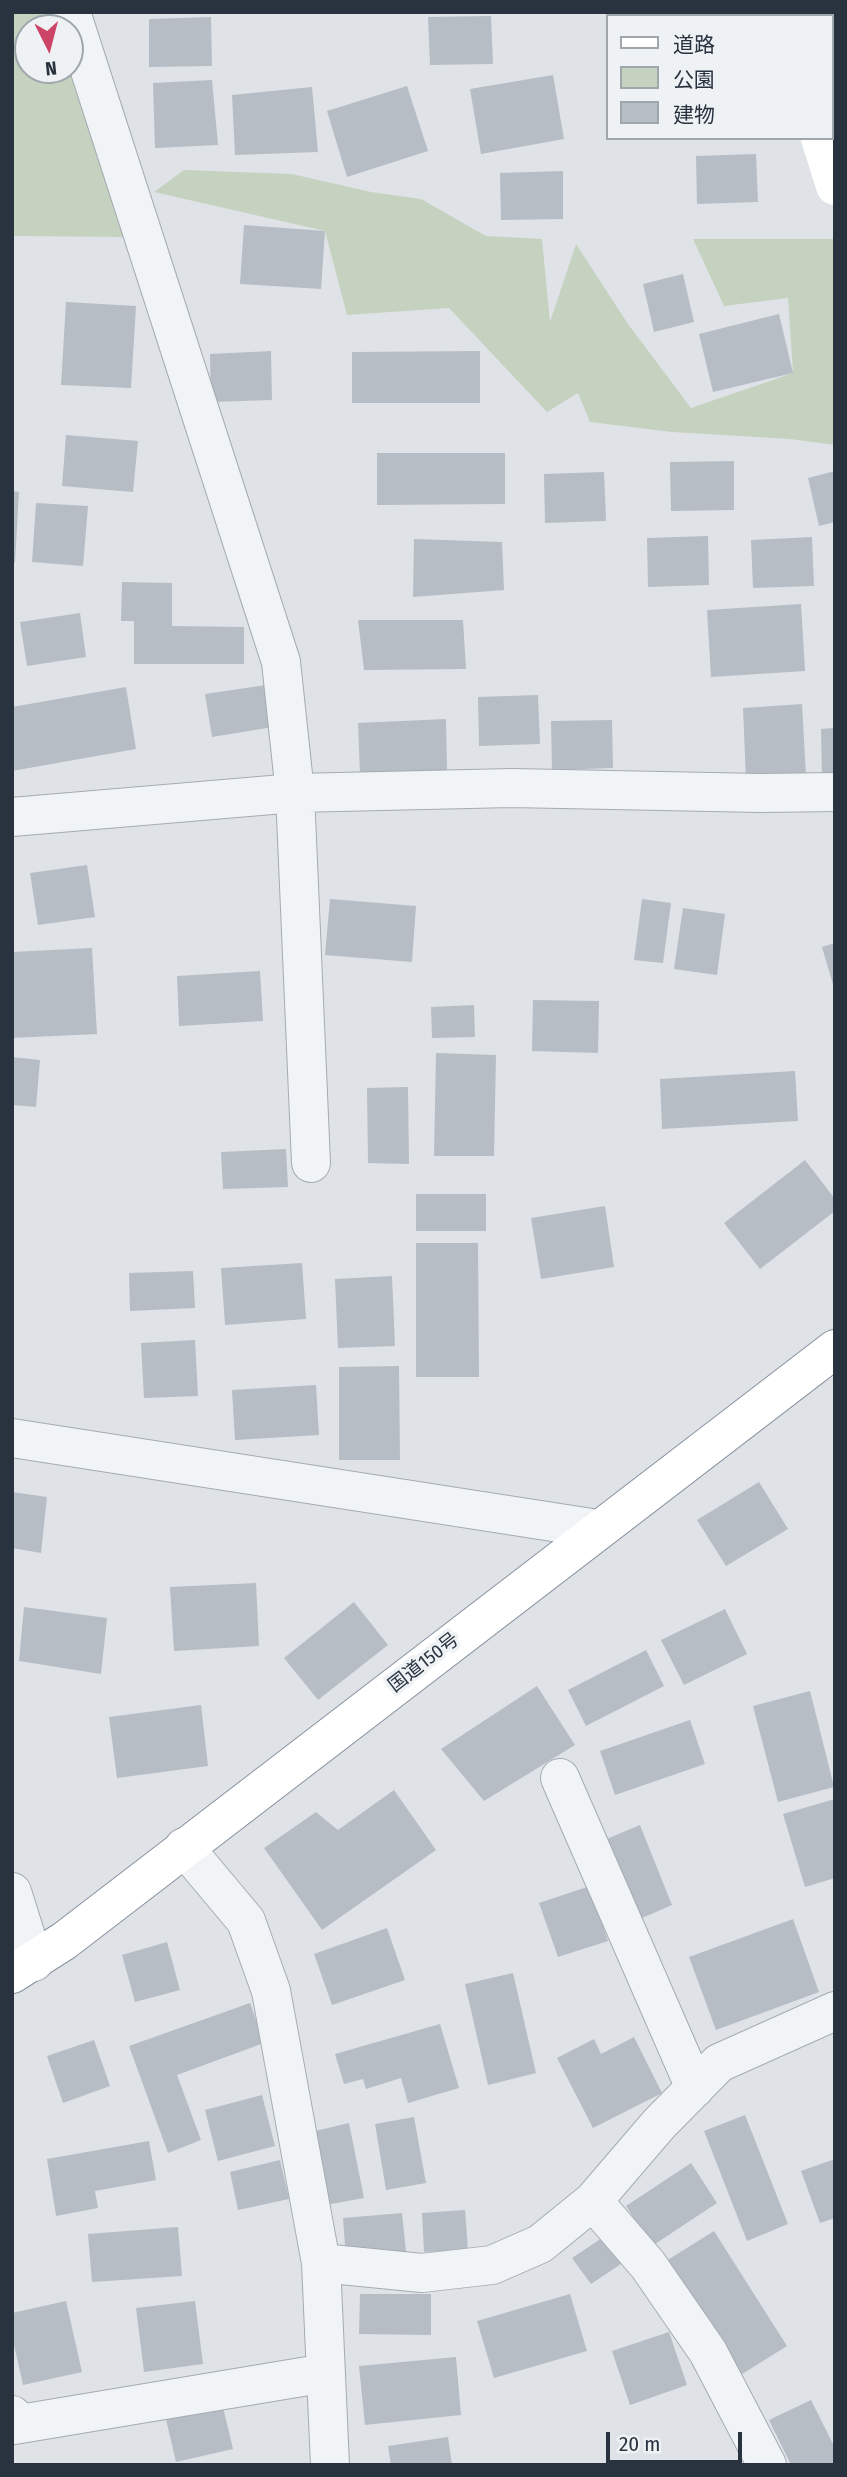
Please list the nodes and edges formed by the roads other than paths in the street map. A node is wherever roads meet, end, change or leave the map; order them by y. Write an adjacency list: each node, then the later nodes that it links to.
1 (71, 12): 5 (street)
2 (821, 140): 3 (main road)
3 (835, 186)
4 (835, 792): 5 (street)
5 (295, 793): 6 (street); 7 (street)
6 (12, 817)
7 (311, 1163)
8 (835, 1349): 10 (main road, 国道150号)
9 (12, 1438): 10 (street)
10 (598, 1529): 12 (main road, 国道150号)
11 (560, 1778): 16 (street)
12 (184, 1847): 14 (main road, 国道150号); 18 (street)
13 (12, 1892): 14 (street)
14 (23, 1968)
15 (835, 2011): 16 (street)
16 (695, 2088): 17 (street)
17 (593, 2201): 18 (street); 22 (street)
18 (321, 2263): 19 (street)
19 (326, 2373): 20 (street); 21 (street)
20 (12, 2415)
21 (330, 2465)
22 (767, 2465)

